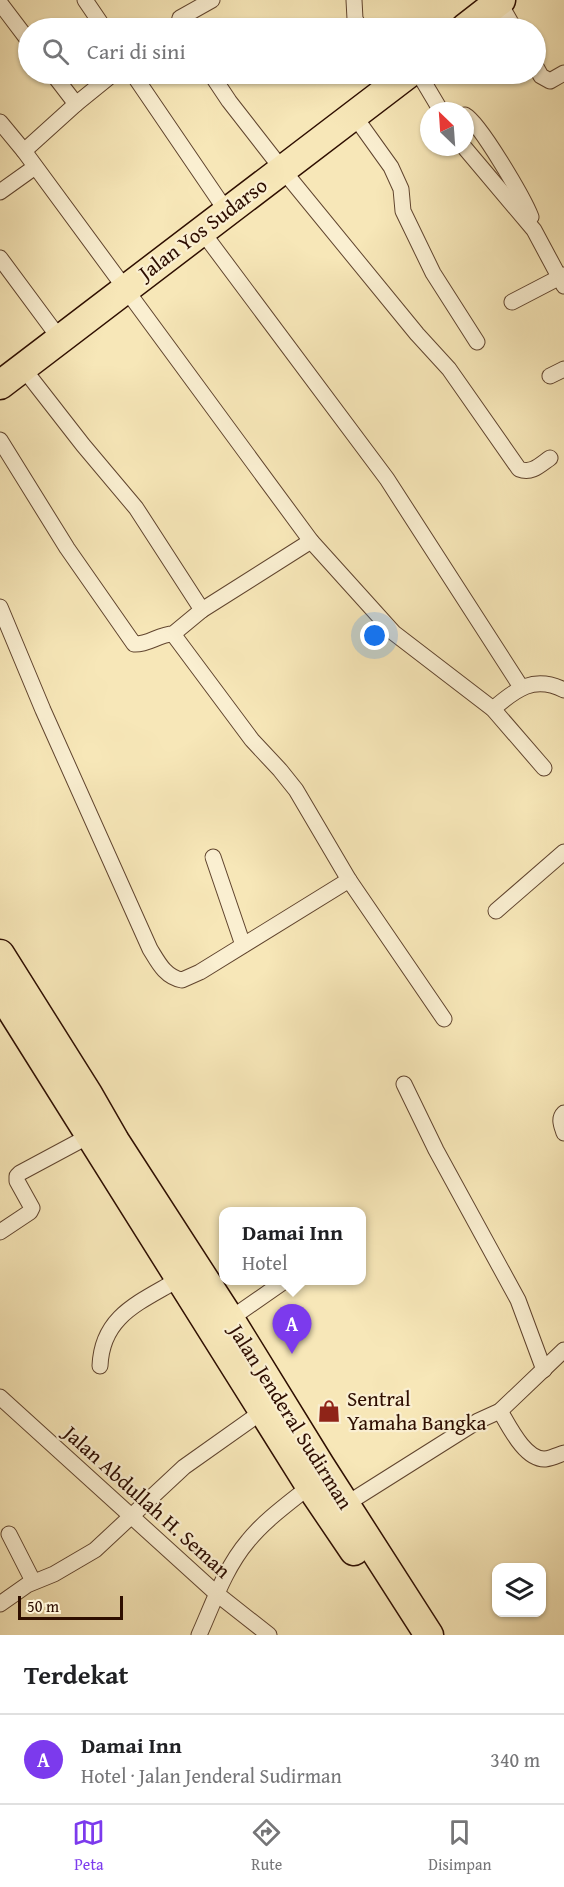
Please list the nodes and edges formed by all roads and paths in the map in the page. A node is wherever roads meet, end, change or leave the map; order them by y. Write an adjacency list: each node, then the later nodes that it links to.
1 (85, 0): 6 (street)
2 (212, 0): 7 (street)
3 (354, 0): 8 (street)
4 (0, 3): 10 (street)
5 (484, 9): 9 (street)
6 (97, 18)
7 (180, 18)
8 (355, 18)
9 (498, 18)
10 (18, 27)
11 (564, 74): 12 (street)
12 (546, 78)
13 (61, 84): 20 (street)
14 (101, 84): 20 (street)
15 (140, 84): 29 (street)
16 (217, 84): 27 (street)
17 (392, 84): 21 (highway, Jalan Yos Sudarso)
18 (412, 84): 19 (street)
19 (431, 102)
20 (76, 104): 24 (street)
21 (353, 114): 27 (highway, Jalan Yos Sudarso); 37 (street)
22 (0, 122): 24 (street)
23 (474, 122): 31 (street)
24 (24, 151): 26 (street)
25 (472, 156): 31 (street)
26 (35, 167): 28 (street); 34 (street)
27 (282, 169): 29 (highway, Jalan Yos Sudarso); 43 (street)
28 (0, 192)
29 (227, 212): 30 (highway, Jalan Yos Sudarso)
30 (201, 230): 34 (highway, Jalan Yos Sudarso); 48 (street)
31 (534, 230): 33 (street)
32 (0, 258): 36 (street)
33 (563, 280): 35 (street)
34 (124, 289): 36 (highway, Jalan Yos Sudarso); 44 (street)
35 (512, 302)
36 (60, 339): 38 (highway, Jalan Yos Sudarso)
37 (477, 342)
38 (23, 368): 41 (highway, Jalan Yos Sudarso); 46 (street)
39 (564, 369): 40 (street)
40 (550, 376)
41 (0, 385)
42 (0, 440): 47 (street)
43 (550, 458)
44 (311, 541): 46 (street); 50 (street)
45 (0, 607): 56 (street)
46 (202, 610): 47 (street)
47 (173, 634): 54 (street)
48 (521, 687): 49 (street); 50 (street)
49 (564, 690)
50 (493, 709): 51 (street)
51 (544, 768)
52 (564, 852): 55 (street)
53 (213, 857): 56 (street)
54 (349, 880): 56 (street); 59 (street)
55 (496, 911)
56 (243, 945)
57 (0, 954): 60 (highway, Jalan Jenderal Sudirman)
58 (0, 992): 60 (highway, Jalan Jenderal Sudirman)
59 (444, 1019)
60 (54, 1060): 64 (highway, Jalan Jenderal Sudirman); 68 (highway, Jalan Jenderal Sudirman)
61 (404, 1084): 71 (street)
62 (564, 1113): 63 (street)
63 (564, 1133)
64 (89, 1136): 65 (street); 66 (highway, Jalan Jenderal Sudirman)
65 (0, 1232)
66 (179, 1279): 70 (street); 73 (highway, Jalan Jenderal Sudirman)
67 (280, 1285): 68 (street)
68 (230, 1318): 77 (highway, Jalan Jenderal Sudirman)
69 (564, 1350): 71 (street)
70 (100, 1366)
71 (544, 1370): 74 (street)
72 (0, 1397): 78 (street, Jalan Abdullah H. Seman)
73 (263, 1411): 76 (highway, Jalan Jenderal Sudirman); 78 (street)
74 (500, 1411): 75 (street); 77 (street)
75 (564, 1452)
76 (310, 1486): 77 (highway, Jalan Jenderal Sudirman); 81 (street)
77 (338, 1510): 85 (highway, Jalan Jenderal Sudirman); 86 (highway, Jalan Jenderal Sudirman)
78 (132, 1516): 80 (street); 81 (street, Jalan Abdullah H. Seman)
79 (9, 1534): 80 (street)
80 (33, 1581): 82 (street)
81 (217, 1594): 83 (street); 84 (street, Jalan Abdullah H. Seman)
82 (0, 1604)
83 (199, 1635)
84 (269, 1635)
85 (409, 1635)
86 (429, 1635)

